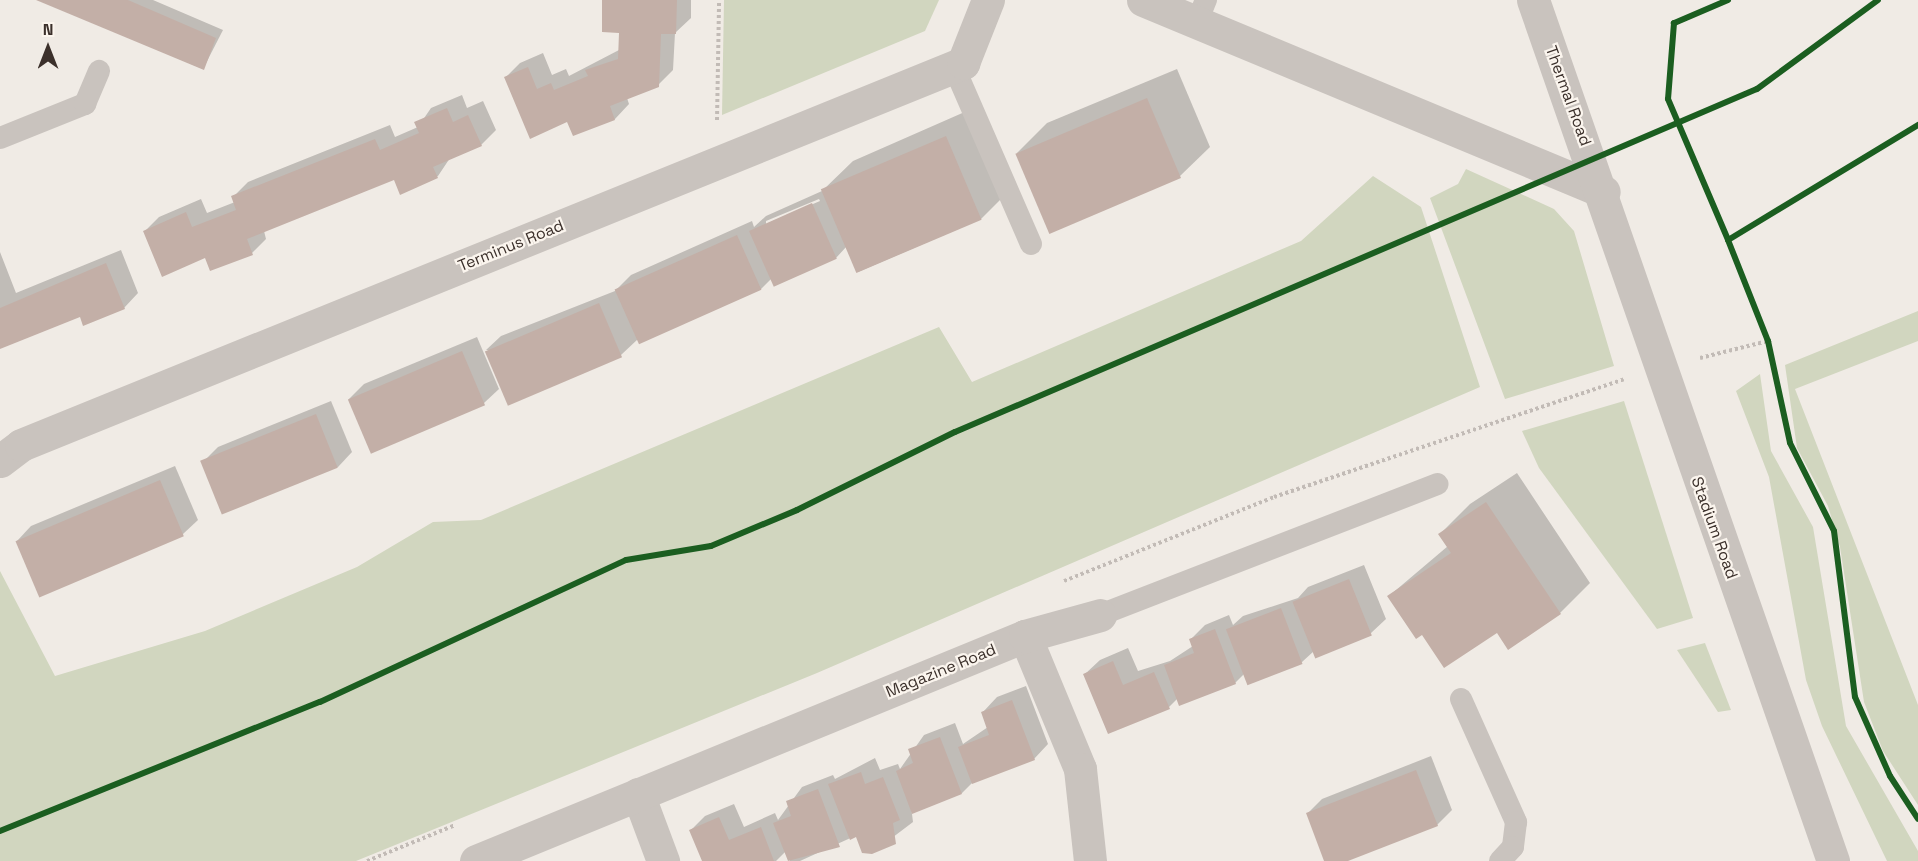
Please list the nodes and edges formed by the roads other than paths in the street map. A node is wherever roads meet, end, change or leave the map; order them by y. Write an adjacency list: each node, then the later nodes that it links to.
1 (988, 0): 5 (street)
2 (1143, 0): 4 (street)
3 (1533, 0): 8 (street, Thermal Road)
4 (1202, 11): 8 (street)
5 (954, 67): 9 (lane); 10 (street, Terminus Road)
6 (99, 71): 7 (lane)
7 (0, 138)
8 (1600, 189): 20 (street, Stadium Road)
9 (1030, 244)
10 (0, 461)
11 (1438, 484): 12 (lane)
12 (1100, 615): 13 (street, Magazine Road)
13 (1025, 636): 15 (street, Magazine Road); 18 (street)
14 (1461, 699): 19 (lane)
15 (638, 794): 16 (street, Magazine Road); 17 (street)
16 (476, 861)
17 (663, 861)
18 (1090, 861)
19 (1500, 861)
20 (1833, 861)

